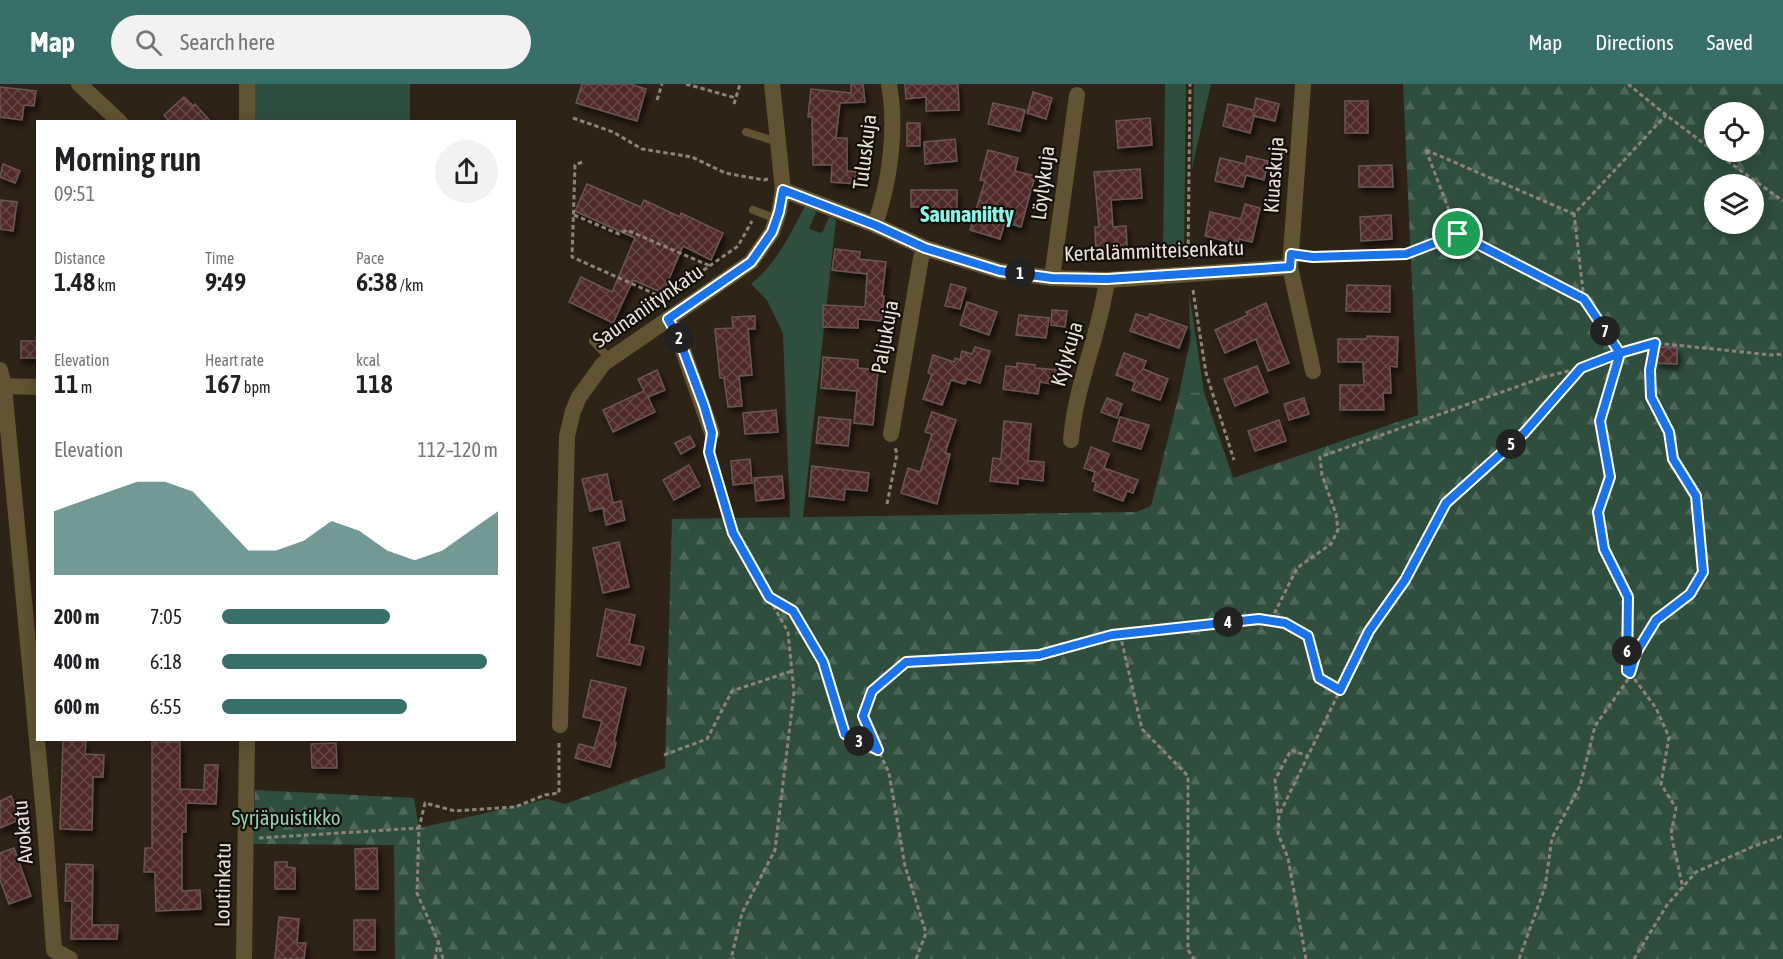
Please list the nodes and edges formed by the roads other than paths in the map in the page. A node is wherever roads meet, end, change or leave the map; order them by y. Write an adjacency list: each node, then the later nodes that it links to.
1 (79, 84): 7 (street)
2 (247, 84): 8 (street)
3 (772, 84): 10 (street, Saunaniitynkatu)
4 (889, 84): 14 (street, Tuluskuja)
5 (1304, 85): 16 (street, Kiuaskuja)
6 (1077, 95): 17 (street, Löylykuja)
7 (118, 120)
8 (247, 120)
9 (746, 132): 10 (lane)
10 (778, 142): 11 (street, Saunaniitynkatu)
11 (782, 183): 13 (street, Saunaniitynkatu); 14 (street, Kertalämmitteisenkatu)
12 (755, 211): 13 (lane)
13 (777, 219): 19 (street, Saunaniitynkatu)
14 (875, 225): 15 (street, Kertalämmitteisenkatu)
15 (925, 248): 17 (street, Kertalämmitteisenkatu); 27 (street, Paljukuja)
16 (1291, 261): 18 (street, Kertalämmitteisenkatu); 23 (street, Kiuaskuja)
17 (1052, 278): 18 (street, Kertalämmitteisenkatu)
18 (1107, 279): 28 (street, Kylykuja)
19 (668, 319): 21 (street, Saunaniitynkatu); 26 (street)
20 (595, 342): 21 (lane)
21 (610, 359): 29 (street, Saunaniitynkatu)
22 (0, 370): 24 (street, Avokatu)
23 (1313, 371)
24 (2, 386): 25 (street); 30 (street, Avokatu)
25 (36, 387)
26 (712, 433)
27 (891, 434)
28 (1071, 440)
29 (560, 724)
30 (36, 734)
31 (37, 741): 33 (street, Avokatu)
32 (247, 741): 34 (street, Loutinkatu)
33 (67, 959)
34 (244, 959)

